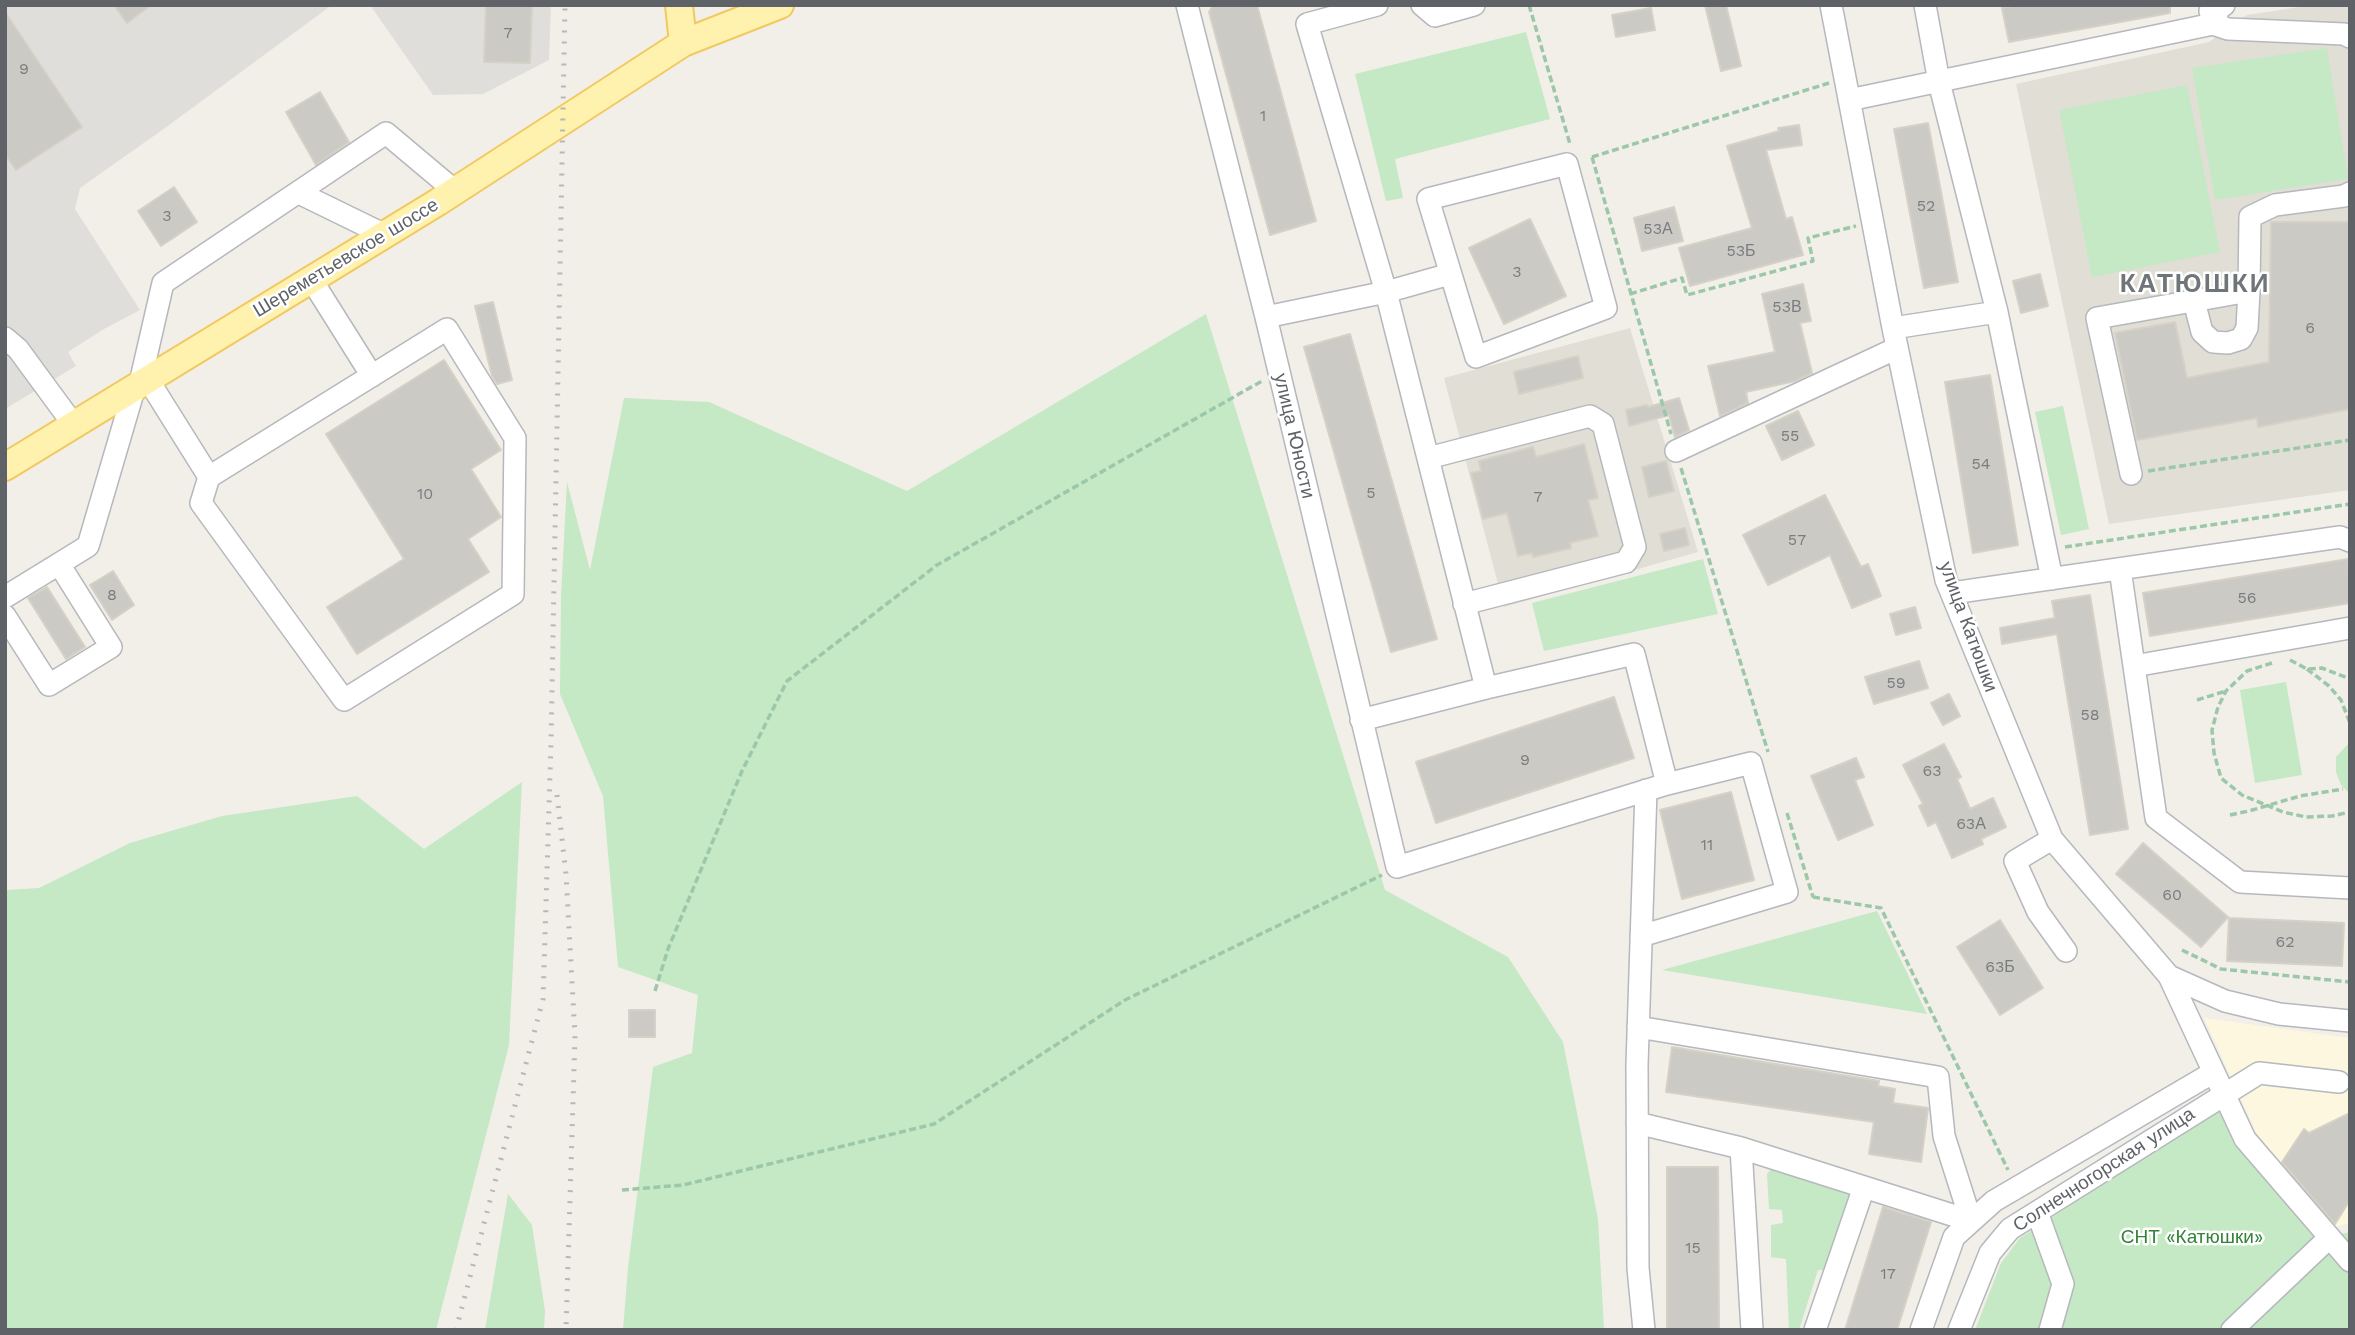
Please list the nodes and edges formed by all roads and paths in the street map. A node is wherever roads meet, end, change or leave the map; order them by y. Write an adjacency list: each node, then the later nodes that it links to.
1 (679, 5): 13 (main road)
2 (780, 5): 13 (main road, Шереметьевское шоссе)
3 (1187, 5): 31 (street, улица Юности)
4 (1377, 5): 27 (street)
5 (1422, 5): 6 (street)
6 (1474, 5)
7 (1529, 5): 18 (path)
8 (1831, 5): 14 (street, улица Катюшки)
9 (1925, 5): 15 (street)
10 (2224, 5): 11 (street)
11 (2211, 15): 12 (street); 15 (street)
12 (2350, 37)
13 (683, 43): 19 (main road, Шереметьевское шоссе)
14 (1844, 78): 16 (street, улица Катюшки); 17 (path)
15 (1939, 82): 16 (street); 30 (street)
16 (1849, 100): 22 (street, улица Катюшки)
17 (1592, 157): 18 (path); 28 (path)
18 (1571, 163): 24 (street); 24 (street)
19 (455, 191): 20 (street); 23 (main road, Шереметьевское шоссе)
20 (299, 193): 23 (street); 36 (street)
21 (2350, 193): 26 (street)
22 (1872, 222): 28 (path); 33 (street, улица Катюшки)
23 (385, 234): 25 (main road, Шереметьевское шоссе)
24 (1450, 274): 27 (street)
25 (311, 279): 35 (street); 36 (main road, Шереметьевское шоссе)
26 (2249, 291): 29 (street); 29 (street)
27 (1386, 292): 31 (street); 40 (street)
28 (1630, 294): 39 (path)
29 (2194, 301): 42 (street)
30 (1997, 312): 33 (street); 46 (street)
31 (1266, 317): 34 (street, улица Юности)
32 (5, 338): 37 (street)
33 (1895, 338): 39 (street); 50 (street, улица Катюшки)
34 (1279, 371): 61 (street, улица Юности); 81 (path)
35 (372, 376): 43 (street); 43 (street)
36 (140, 382): 37 (main road, Шереметьевское шоссе); 43 (street); 47 (street)
37 (73, 424): 41 (main road, Шереметьевское шоссе)
38 (2350, 440): 42 (path)
39 (1676, 451): 63 (path)
40 (1428, 458): 52 (street); 52 (street)
41 (5, 467)
42 (2131, 474)
43 (209, 477)
44 (2350, 504): 46 (path)
45 (2350, 541): 48 (street)
46 (2046, 550): 49 (street)
47 (59, 564): 51 (street); 53 (street)
48 (2120, 569): 49 (street); 55 (street)
49 (2052, 579): 50 (street)
50 (1952, 593): 71 (street, улица Катюшки)
51 (5, 597)
52 (1464, 604): 58 (street)
53 (5, 615)
54 (2350, 628): 55 (street)
55 (2134, 666): 73 (street)
56 (2308, 669): 57 (path); 59 (path); 62 (path)
57 (2350, 679)
58 (1486, 688): 61 (street); 64 (street)
59 (2227, 691): 60 (path); 68 (path)
60 (2196, 701)
61 (1361, 720): 72 (street, улица Юности)
62 (2350, 723)
63 (1769, 754)
64 (1667, 783): 66 (street); 74 (street)
65 (2343, 789): 68 (path)
66 (1646, 790): 72 (street); 76 (street)
67 (1785, 806): 75 (path)
68 (2266, 806): 69 (path); 70 (path)
69 (2350, 812)
70 (2230, 815)
71 (2052, 839): 78 (street); 79 (street, улица Катюшки)
72 (1396, 867): 91 (path)
73 (2350, 888)
74 (1787, 892): 75 (path); 76 (street)
75 (1813, 897): 90 (path)
76 (1641, 936): 83 (street)
77 (2182, 950): 80 (path)
78 (2066, 951)
79 (2169, 976): 82 (street, улица Катюшки); 84 (street)
80 (2350, 982)
81 (655, 990)
82 (2350, 1021)
83 (1638, 1027): 87 (street); 93 (street)
84 (2214, 1072): 86 (street); 90 (street)
85 (2339, 1082): 86 (street, Солнечногорская улица)
86 (2223, 1094): 92 (street, Солнечногорская улица); 94 (street)
87 (1637, 1123): 88 (street); 96 (street)
88 (1741, 1148): 89 (street); 97 (street)
89 (1864, 1187): 93 (street); 98 (street)
90 (2017, 1187): 93 (street)
91 (622, 1190)
92 (2037, 1212): 100 (street, Солнечногорская улица); 101 (street)
93 (1971, 1222): 99 (street)
94 (2329, 1238): 95 (street); 102 (street)
95 (2350, 1261)
96 (1644, 1330)
97 (1752, 1330)
98 (1815, 1330)
99 (1921, 1330)
100 (1959, 1330)
101 (2050, 1330)
102 (2232, 1330)

